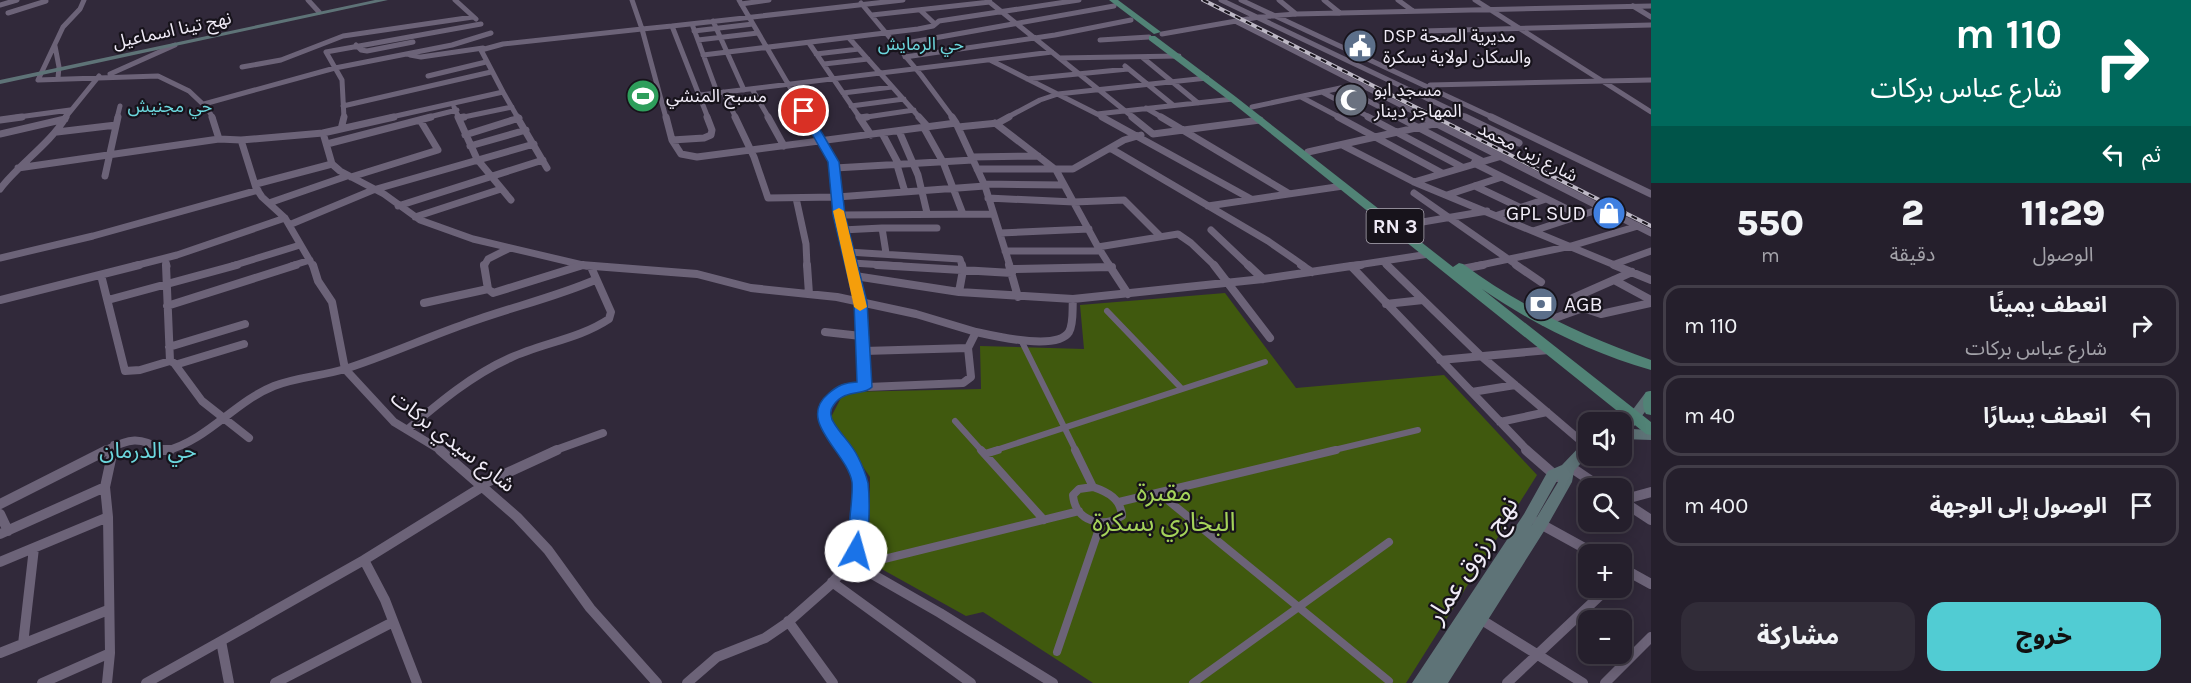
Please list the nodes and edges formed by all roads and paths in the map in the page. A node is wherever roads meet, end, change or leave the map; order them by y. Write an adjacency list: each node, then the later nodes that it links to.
1 (17, 0): 27 (street)
2 (84, 0): 77 (street)
3 (308, 0): 35 (street)
4 (375, 0): 35 (main road, نهج تينا اسماعيل)
5 (386, 0): 74 (main road, نهج تينا اسماعيل)
6 (455, 0): 44 (street)
7 (632, 0): 57 (street)
8 (769, 0): 23 (street)
9 (841, 0): 30 (street)
10 (903, 0): 24 (street)
11 (1079, 0): 36 (street)
12 (1106, 0): 25 (main road, RN 3)
13 (1221, 0): 45 (street)
14 (1241, 0): 37 (street)
15 (1279, 0): 40 (street)
16 (1324, 0): 38 (street)
17 (1398, 0): 34 (street)
18 (1475, 0): 31 (street)
19 (1482, 0): 31 (street)
20 (1533, 0): 28 (street)
21 (46, 1): 39 (street)
22 (988, 1): 33 (street); 36 (street)
23 (740, 2): 47 (street)
24 (861, 2): 30 (street); 42 (street)
25 (1114, 3): 48 (main road, RN 3); 51 (street); 65 (main road, RN 3)
26 (1629, 3): 28 (street); 29 (street); 31 (street); 46 (street)
27 (0, 5)
28 (1541, 5): 31 (street)
29 (1651, 5)
30 (848, 6): 47 (street)
31 (1490, 8): 34 (street); 59 (street)
32 (0, 10): 39 (street)
33 (920, 10): 42 (street); 54 (street)
34 (1412, 10): 38 (street)
35 (319, 12): 99 (main road, نهج تينا اسماعيل)
36 (1002, 12): 51 (street); 54 (street)
37 (1268, 12): 40 (street); 43 (street); 45 (street)
38 (1338, 12): 40 (street)
39 (8, 13): 41 (street)
40 (1294, 13): 43 (street)
41 (0, 15)
42 (872, 15): 64 (street)
43 (1276, 16): 45 (street); 116 (street)
44 (473, 17): 52 (street); 95 (street)
45 (1258, 17): 50 (street); 179 (street)
46 (1651, 17)
47 (751, 20): 49 (street); 58 (street); 63 (street)
48 (1131, 20): 65 (main road, RN 3); 68 (street)
49 (713, 21): 53 (street); 58 (street)
50 (1236, 22): 65 (street); 115 (street, شارع زين محمد)
51 (1014, 23): 68 (street); 76 (street)
52 (482, 24): 62 (street); 75 (street)
53 (692, 24): 55 (street); 60 (street)
54 (935, 24): 64 (street)
55 (672, 25): 57 (street); 127 (street)
56 (1651, 25): 59 (street)
57 (642, 28): 73 (street); 176 (street)
58 (717, 28): 60 (street); 66 (street)
59 (1520, 28): 61 (street); 111 (street)
60 (694, 31): 69 (street)
61 (1423, 31)
62 (491, 33): 73 (street); 83 (street)
63 (758, 33): 66 (street); 79 (street)
64 (885, 33): 67 (street); 76 (street)
65 (1155, 35): 70 (street); 86 (main road, RN 3); 139 (main road, RN 3)
66 (721, 38): 69 (street); 81 (street)
67 (849, 38): 72 (street); 80 (street)
68 (1034, 38): 82 (street); 87 (street)
69 (698, 40): 85 (street)
70 (1100, 40)
71 (413, 42): 75 (street)
72 (809, 43): 79 (street); 84 (street)
73 (503, 44): 78 (street)
74 (175, 45): 99 (main road, نهج تينا اسماعيل); 104 (street)
75 (356, 45): 96 (street)
76 (895, 45): 87 (street)
77 (55, 46): 99 (street); 103 (street)
78 (483, 48): 83 (street); 93 (street)
79 (767, 48): 81 (street); 113 (street)
80 (859, 49): 84 (street); 91 (street)
81 (729, 52): 85 (street); 120 (street)
82 (1052, 52): 90 (street); 92 (street)
83 (405, 54): 96 (street)
84 (816, 54): 94 (street)
85 (703, 55): 123 (street)
86 (1179, 56): 89 (street); 107 (main road, RN 3)
87 (905, 57): 97 (street)
88 (1114, 57): 89 (street); 90 (street); 98 (street)
89 (1142, 57): 110 (street)
90 (1059, 58): 102 (street)
91 (868, 59): 94 (street); 101 (street)
92 (990, 60): 97 (street); 108 (street)
93 (486, 62): 100 (street); 105 (street)
94 (824, 64): 106 (street)
95 (242, 67)
96 (335, 68): 133 (street); 136 (street)
97 (915, 69): 101 (street); 157 (street)
98 (1128, 69): 102 (street); 114 (street)
99 (59, 72): 103 (main road, نهج تينا اسماعيل); 104 (street)
100 (491, 72): 122 (street); 136 (street)
101 (880, 73): 106 (street); 117 (street)
102 (1077, 74): 108 (street); 121 (street)
103 (39, 75): 112 (main road, نهج تينا اسماعيل)
104 (103, 76): 133 (street); 142 (street)
105 (428, 76)
106 (833, 78): 113 (street); 125 (street)
107 (1207, 78): 110 (street); 130 (main road, RN 3)
108 (1027, 79): 126 (street)
109 (1651, 80): 111 (street)
110 (1171, 81): 114 (street); 132 (street)
111 (1603, 81): 116 (street); 144 (street)
112 (0, 82)
113 (788, 84): 119 (street); 178 (street)
114 (1145, 84): 121 (street); 134 (street)
115 (1359, 84): 118 (street); 155 (street, شارع زين محمد)
116 (1425, 85): 224 (street)
117 (892, 87): 125 (street); 129 (street)
118 (1342, 88): 124 (street); 160 (street)
119 (752, 89): 120 (street); 184 (street)
120 (744, 90): 123 (street)
121 (1097, 90): 126 (street); 143 (street)
122 (503, 92): 131 (street); 138 (street)
123 (720, 92): 127 (street); 186 (street)
124 (1322, 92): 128 (street); 166 (street)
125 (843, 93): 137 (street)
126 (1058, 94): 147 (street); 154 (street)
127 (699, 95): 176 (street)
128 (1301, 97): 139 (street); 174 (street)
129 (904, 99): 137 (street); 141 (street)
130 (1233, 99): 132 (street); 153 (main road, RN 3)
131 (453, 103): 146 (street); 161 (street)
132 (1198, 103): 134 (street)
133 (204, 104): 175 (street)
134 (1173, 105): 140 (street)
135 (120, 106): 156 (street)
136 (343, 106): 161 (street)
137 (851, 106): 149 (street)
138 (512, 107): 146 (street); 148 (street)
139 (1252, 107): 187 (main road, RN 3)
140 (1146, 108): 143 (street); 163 (street)
141 (914, 110): 149 (street); 159 (street)
142 (70, 111): 145 (street); 150 (street)
143 (1124, 111): 147 (street); 170 (street)
144 (1651, 112)
145 (36, 114): 151 (street); 158 (street)
146 (458, 114): 152 (street); 171 (street)
147 (1097, 114): 173 (street)
148 (519, 118): 162 (street); 171 (street)
149 (860, 118): 172 (street)
150 (65, 119): 158 (street); 165 (street)
151 (0, 120)
152 (420, 120): 180 (street); 208 (street)
153 (1260, 120): 163 (street); 213 (main road, RN 3)
154 (995, 123): 157 (street); 189 (street)
155 (1438, 123): 160 (street); 190 (street, شارع زين محمد)
156 (116, 125): 165 (street); 188 (street)
157 (957, 125): 159 (street); 192 (street)
158 (35, 126): 168 (street)
159 (926, 128): 164 (street); 194 (street)
160 (1419, 128): 166 (street); 195 (street)
161 (341, 129): 167 (street)
162 (526, 130): 181 (street); 183 (street)
163 (1184, 130): 170 (street); 222 (street)
164 (899, 131): 169 (street); 197 (street)
165 (57, 132): 200 (street)
166 (1395, 132): 174 (street); 199 (street)
167 (323, 133): 177 (street); 180 (street)
168 (0, 134)
169 (882, 134): 172 (street); 198 (street)
170 (1153, 134): 173 (street)
171 (465, 135): 183 (street)
172 (871, 135): 178 (street)
173 (1139, 136): 185 (street); 230 (street)
174 (1374, 137): 182 (street); 205 (street)
175 (219, 138): 177 (street); 188 (street)
176 (672, 140): 186 (street)
177 (241, 141): 215 (street)
178 (822, 142): 184 (street); 202 (street)
179 (1519, 143)
180 (327, 144): 196 (street)
181 (534, 144): 191 (street); 193 (street)
182 (1342, 145): 187 (street); 210 (street)
183 (470, 146): 191 (street)
184 (784, 147): 186 (street)
185 (1110, 148): 204 (street); 235 (street)
186 (751, 150): 227 (street)
187 (1308, 152): 248 (main road, RN 3)
188 (109, 156): 200 (street); 206 (street)
189 (1039, 156): 192 (street); 204 (street)
190 (1502, 156): 195 (street); 237 (street, شارع زين محمد)
191 (477, 159): 207 (street); 219 (street)
192 (972, 159): 194 (street); 203 (street)
193 (543, 160): 201 (street); 207 (street)
194 (944, 162): 197 (street); 218 (street)
195 (1478, 162): 199 (street); 209 (street)
196 (332, 164): 208 (street); 215 (street)
197 (914, 164): 198 (street); 220 (street)
198 (898, 165): 202 (street); 221 (street)
199 (1462, 167): 205 (street)
200 (18, 168): 216 (street)
201 (547, 168)
202 (835, 168): 226 (street)
203 (977, 169): 204 (street); 212 (street)
204 (1056, 170): 211 (street)
205 (1442, 173): 210 (street)
206 (105, 176)
207 (490, 176): 217 (street); 234 (street)
208 (349, 177): 219 (street); 233 (street)
209 (1502, 177): 214 (street); 229 (street)
210 (1414, 182): 225 (street)
211 (1064, 184): 212 (street); 232 (street)
212 (984, 185): 218 (street); 228 (street)
213 (1343, 186): 222 (street); 267 (main road, RN 3)
214 (1475, 186): 225 (street); 236 (street)
215 (257, 187): 233 (street); 268 (street)
216 (0, 189)
217 (501, 189): 231 (street); 245 (street)
218 (953, 189): 220 (street); 240 (street)
219 (373, 190): 234 (street); 247 (street)
220 (923, 190): 221 (street); 239 (street)
221 (905, 192): 226 (street)
222 (1288, 193): 230 (street)
223 (1413, 194): 246 (street)
224 (1651, 194)
225 (1447, 195): 238 (street)
226 (837, 197): 227 (street); 242 (street)
227 (796, 198): 295 (street)
228 (988, 198): 232 (street); 241 (street)
229 (1546, 198): 236 (street); 244 (street)
230 (1251, 199): 235 (street)
231 (511, 200)
232 (1074, 202): 253 (street); 258 (street)
233 (269, 203): 247 (street)
234 (398, 206): 245 (street)
235 (1208, 206): 282 (street)
236 (1519, 207): 243 (street)
237 (1603, 208): 244 (street); 249 (street, شارع زين محمد)
238 (1487, 211): 243 (street); 246 (street)
239 (927, 213): 240 (street); 242 (street)
240 (963, 214): 241 (street)
241 (993, 214): 256 (street)
242 (839, 215): 252 (street)
243 (1498, 215): 255 (street)
244 (1579, 215): 255 (street)
245 (415, 217): 261 (street)
246 (1450, 218): 248 (street); 272 (street)
247 (287, 222): 259 (street); 270 (street)
248 (1405, 225): 279 (main road, RN 3)
249 (1638, 226): 257 (street, شارع زين محمد); 260 (street)
250 (882, 228): 251 (street); 252 (street); 265 (street)
251 (937, 228)
252 (842, 230): 264 (street)
253 (1089, 230): 256 (street); 262 (street)
254 (1211, 230): 286 (street)
255 (1533, 231): 260 (street)
256 (1000, 233): 263 (street)
257 (1651, 233)
258 (1161, 236): 262 (street); 291 (street)
259 (300, 244): 271 (street); 292 (street)
260 (1571, 246): 272 (street); 275 (street)
261 (508, 249): 276 (street); 293 (street)
262 (1100, 249): 263 (street); 278 (street)
263 (1005, 251): 281 (street)
264 (848, 252): 265 (street); 274 (street)
265 (886, 253): 280 (street)
266 (1647, 253): 269 (street); 275 (street)
267 (1429, 254): 273 (street); 319 (main road, RN 3)
268 (0, 258)
269 (1651, 258)
270 (165, 259): 284 (street); 292 (street)
271 (310, 260): 306 (street); 326 (street)
272 (1508, 260): 279 (street); 290 (street)
273 (1384, 262): 277 (street); 301 (street)
274 (852, 263): 280 (street); 285 (street)
275 (1615, 264): 283 (street)
276 (587, 266): 287 (street); 293 (street); 295 (street)
277 (1351, 266): 282 (street); 305 (street)
278 (1112, 267): 281 (street); 296 (street)
279 (1462, 268): 309 (main road, RN 3)
280 (963, 270): 281 (street); 294 (street)
281 (1012, 271): 297 (street)
282 (1312, 272): 286 (street)
283 (1632, 272): 288 (street); 289 (street)
284 (101, 275): 299 (street); 300 (street)
285 (855, 276): 294 (street); 303 (street)
286 (1263, 279): 291 (street)
287 (595, 280): 326 (street); 341 (street)
288 (1614, 280): 302 (street); 307 (street)
289 (1651, 280)
290 (1541, 282)
291 (1229, 283): 296 (street); 314 (street)
292 (167, 284): 300 (street); 306 (street)
293 (488, 290): 304 (street)
294 (959, 292): 297 (street)
295 (809, 294): 303 (street)
296 (1128, 294): 298 (street)
297 (1018, 297): 298 (street)
298 (1073, 299): 315 (street)
299 (0, 300)
300 (108, 300): 323 (street)
301 (1423, 300): 305 (street); 321 (street)
302 (1651, 301): 307 (street)
303 (860, 302): 312 (street); 313 (street)
304 (424, 303)
305 (1386, 303): 322 (street)
306 (167, 306): 317 (street)
307 (1583, 308): 309 (street)
308 (1107, 311): 329 (street)
309 (1544, 322): 325 (main road, RN 3)
310 (245, 324): 317 (street)
311 (825, 332): 313 (street)
312 (976, 332): 315 (street); 318 (street)
313 (861, 336): 320 (street)
314 (1270, 338)
315 (1021, 340): 339 (street)
316 (244, 344): 323 (street)
317 (169, 347): 323 (street)
318 (968, 348): 320 (street); 328 (street)
319 (1549, 350): 321 (street); 335 (main road, RN 3)
320 (864, 351): 328 (street)
321 (1481, 356): 322 (street); 327 (street)
322 (1440, 360): 330 (street)
323 (174, 362): 334 (street)
324 (1265, 362): 329 (street)
325 (1651, 365)
326 (345, 369): 334 (street); 341 (street, شارع سيدي بركات)
327 (1515, 385): 330 (street); 333 (street)
328 (864, 387): 373 (street)
329 (1182, 389): 339 (street)
330 (1472, 392): 337 (street)
331 (1651, 395): 332 (main road); 335 (main road)
332 (1651, 410)
333 (1546, 412): 337 (street); 347 (street)
334 (222, 418): 346 (street); 348 (street)
335 (1635, 418): 338 (main road); 340 (main road, RN 3)
336 (955, 421): 349 (street)
337 (1500, 422): 351 (street)
338 (1632, 422)
339 (1064, 428): 349 (street); 355 (street)
340 (1651, 428)
341 (408, 429): 353 (street, شارع سيدي بركات)
342 (1418, 430): 357 (street)
343 (603, 433): 353 (street)
344 (1632, 434): 345 (main road)
345 (1651, 435)
346 (249, 438)
347 (1578, 439)
348 (114, 445): 354 (street); 360 (street)
349 (985, 454): 365 (street)
350 (1578, 458): 351 (main road, نهج رزوق عمار)
351 (1564, 473): 352 (street); 367 (main road, نهج رزوق عمار)
352 (1578, 479)
353 (484, 485): 374 (street); 400 (street, شارع سيدي بركات)
354 (105, 487): 364 (street); 369 (street)
355 (1094, 487): 359 (street); 362 (street)
356 (1651, 492): 358 (street)
357 (1159, 493): 359 (street); 381 (street)
358 (1632, 498)
359 (1119, 502): 368 (street)
360 (0, 504)
361 (1632, 508): 366 (street)
362 (1079, 512): 365 (street); 368 (street)
363 (0, 514): 369 (street)
364 (108, 517): 372 (street); 382 (street)
365 (1044, 520): 373 (street)
366 (1651, 520)
367 (1535, 521): 371 (street); 383 (main road, نهج رزوق عمار)
368 (1101, 523): 389 (street)
369 (4, 533)
370 (1389, 542): 381 (street)
371 (1578, 545)
372 (33, 548): 375 (street); 388 (street)
373 (856, 551): 376 (street)
374 (364, 560): 385 (street); 387 (street)
375 (0, 562)
376 (851, 562): 378 (street); 404 (street)
377 (1632, 576): 379 (street)
378 (832, 582): 384 (street); 403 (street)
379 (1651, 584)
380 (1597, 598): 392 (street)
381 (1299, 607): 393 (street); 405 (street)
382 (108, 610): 388 (street); 391 (street)
383 (1473, 615): 392 (street); 406 (main road, نهج رزوق عمار); 407 (main road, نهج رزوق عمار)
384 (788, 621): 401 (street); 402 (street)
385 (393, 622): 398 (street); 399 (street)
386 (1651, 637): 410 (street)
387 (222, 641): 396 (street); 397 (street)
388 (23, 644): 390 (street)
389 (1057, 652)
390 (0, 653)
391 (110, 653): 394 (street); 395 (street)
392 (1537, 653): 408 (street); 409 (street)
393 (1389, 681)
394 (42, 683)
395 (107, 683)
396 (146, 683)
397 (229, 683)
398 (275, 683)
399 (417, 683)
400 (657, 683)
401 (687, 683)
402 (832, 683)
403 (971, 683)
404 (1053, 683)
405 (1193, 683)
406 (1421, 683)
407 (1438, 683)
408 (1507, 683)
409 (1583, 683)
410 (1605, 683)

